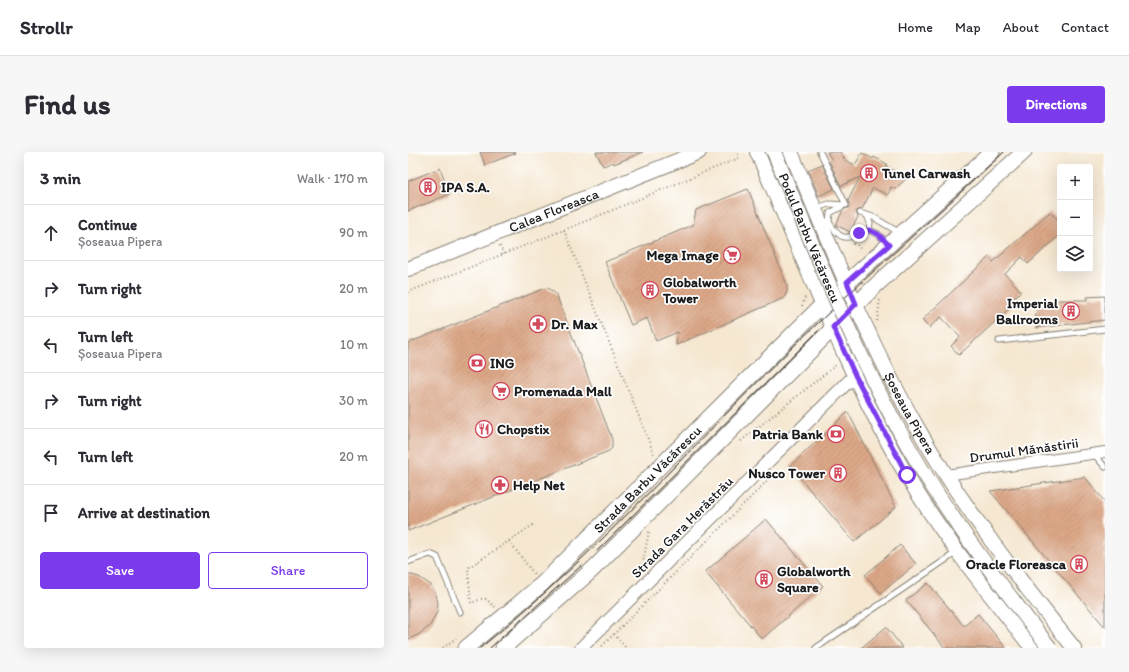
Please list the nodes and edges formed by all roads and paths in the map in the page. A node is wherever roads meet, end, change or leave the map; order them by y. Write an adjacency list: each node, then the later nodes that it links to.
1 (699, 152): 18 (main road, Calea Floreasca)
2 (737, 152): 14 (path)
3 (757, 152): 21 (main road)
4 (774, 152): 53 (main road, Podul Barbu Văcărescu, bridge)
5 (791, 152): 10 (main road, Șoseaua Pipera)
6 (820, 152): 9 (lane)
7 (992, 152): 16 (main road, Strada Barbu Văcărescu)
8 (1024, 152): 22 (main road, Strada Barbu Văcărescu)
9 (846, 206): 10 (lane); 13 (lane)
10 (815, 208): 13 (main road, Șoseaua Pipera)
11 (860, 213): 12 (lane)
12 (867, 215): 15 (lane); 16 (lane)
13 (825, 222): 15 (lane); 19 (main road, Șoseaua Pipera)
14 (564, 230): 20 (path); 30 (path)
15 (869, 230): 17 (lane)
16 (901, 233): 17 (main road, Strada Barbu Văcărescu)
17 (889, 245): 19 (main road, Strada Barbu Văcărescu)
18 (408, 270)
19 (847, 282): 21 (main road, Strada Barbu Văcărescu); 22 (main road, Șoseaua Pipera)
20 (408, 292)
21 (823, 304): 23 (main road); 30 (main road, Strada Barbu Văcărescu)
22 (856, 304): 23 (main road, Strada Barbu Văcărescu); 31 (main road, Șoseaua Pipera)
23 (833, 327): 26 (main road); 32 (main road, Strada Barbu Văcărescu)
24 (1105, 329): 25 (lane)
25 (999, 342)
26 (855, 375): 35 (main road); 40 (street, Strada Gara Herăstrău)
27 (1105, 452): 28 (street, Drumul Mănăstirii)
28 (1094, 454): 29 (lane); 31 (street, Drumul Mănăstirii)
29 (1105, 467)
30 (660, 468): 39 (main road, Strada Barbu Văcărescu)
31 (946, 475): 54 (main road, Șoseaua Pipera)
32 (654, 508): 40 (path); 48 (main road, Strada Barbu Văcărescu)
33 (533, 525): 34 (path)
34 (508, 541): 39 (path); 42 (path)
35 (958, 552): 51 (lane); 52 (main road)
36 (408, 562): 43 (lane)
37 (538, 568): 39 (path)
38 (528, 578): 39 (path)
39 (537, 579): 46 (main road, Strada Barbu Văcărescu)
40 (636, 594): 45 (street, Strada Gara Herăstrău)
41 (501, 603): 42 (path)
42 (496, 608): 44 (path)
43 (460, 612)
44 (490, 612)
45 (606, 624): 49 (street, Strada Gara Herăstrău); 50 (path)
46 (463, 641): 47 (path)
47 (443, 648)
48 (503, 648)
49 (581, 648)
50 (626, 648)
51 (816, 648)
52 (1032, 648)
53 (1050, 648)
54 (1074, 648)

